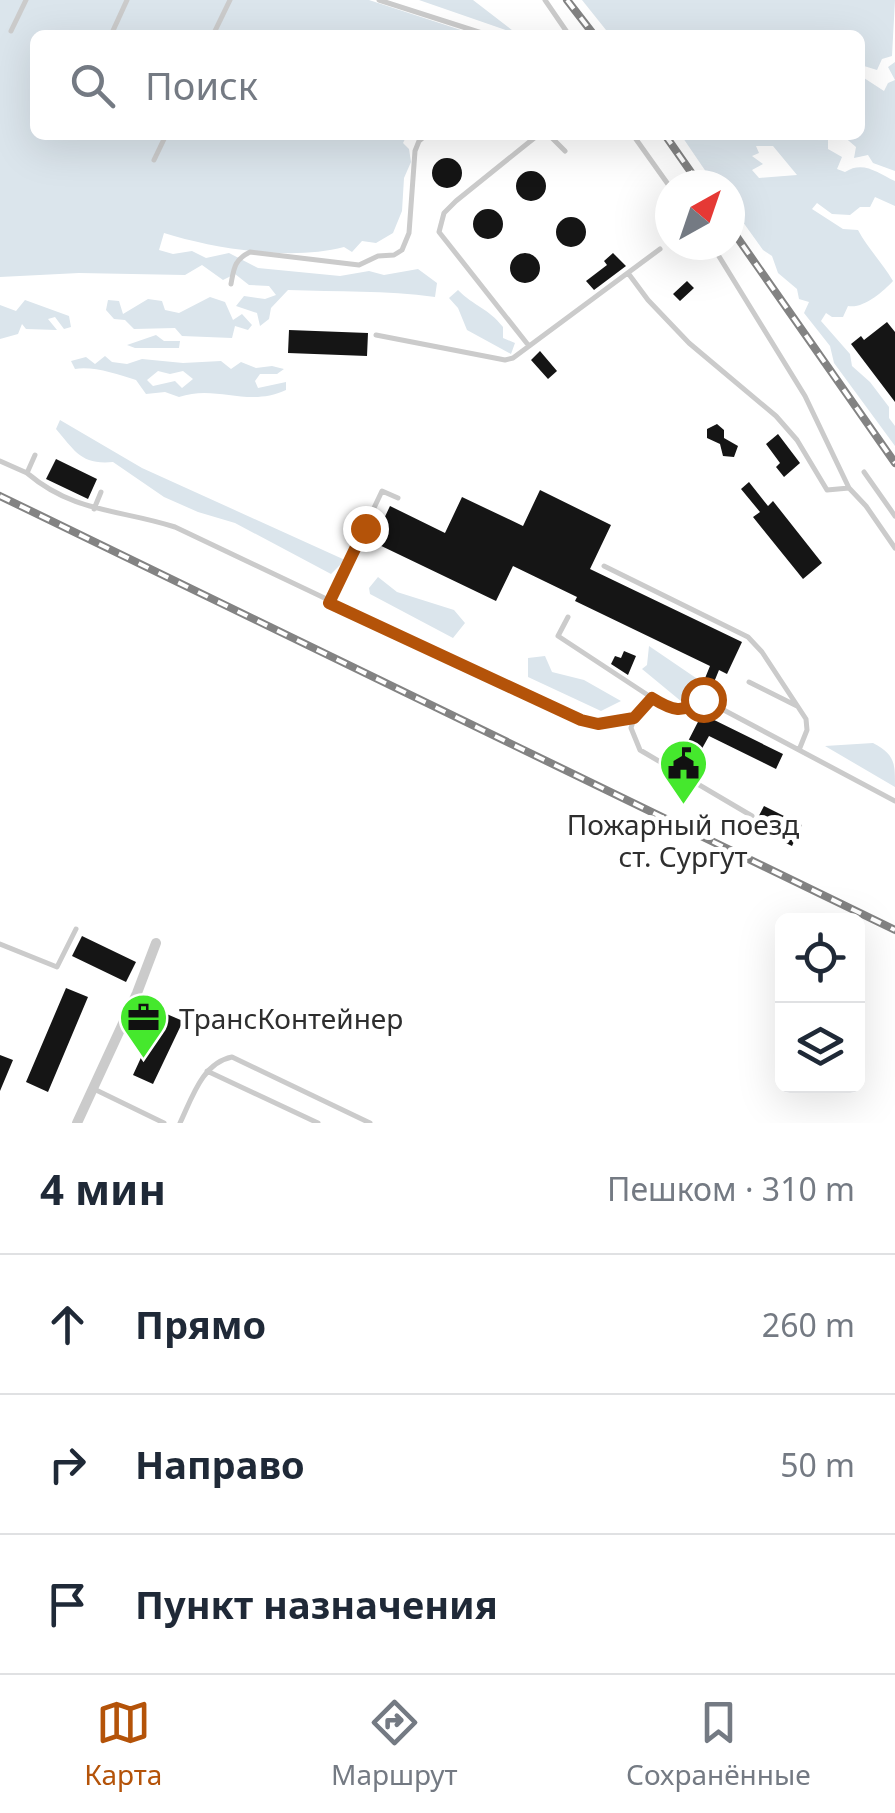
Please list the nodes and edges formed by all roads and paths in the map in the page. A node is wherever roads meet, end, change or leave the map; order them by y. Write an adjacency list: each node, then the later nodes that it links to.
1 (26, 0): 10 (lane)
2 (127, 0): 6 (lane)
3 (230, 0): 7 (lane)
4 (379, 0): 8 (lane)
5 (545, 0): 9 (lane)
6 (113, 30)
7 (215, 30)
8 (472, 30)
9 (566, 30)
10 (11, 31)
11 (164, 140): 17 (lane)
12 (420, 140): 22 (lane)
13 (532, 140): 24 (lane)
14 (555, 140): 16 (lane)
15 (637, 140): 18 (lane)
16 (564, 150)
17 (154, 160)
18 (658, 170)
19 (655, 253): 21 (lane)
20 (721, 260): 29 (lane)
21 (628, 272): 24 (lane); 29 (lane)
22 (232, 284)
23 (376, 335): 24 (lane)
24 (529, 346)
25 (35, 456): 28 (lane)
26 (0, 461): 28 (lane)
27 (864, 472): 33 (lane)
28 (27, 473): 32 (lane)
29 (849, 488): 34 (lane)
30 (101, 492): 32 (lane)
31 (398, 498): 36 (lane)
32 (94, 510): 36 (lane)
33 (895, 516)
34 (895, 548)
35 (604, 566): 40 (lane)
36 (329, 603): 41 (lane)
37 (568, 617): 39 (lane)
38 (748, 682): 40 (lane)
39 (652, 698): 41 (lane); 42 (lane)
40 (800, 707): 42 (lane)
41 (634, 718): 44 (lane)
42 (799, 750): 43 (lane)
43 (895, 801)
44 (752, 816)
45 (76, 929): 47 (lane)
46 (156, 943): 49 (street)
47 (0, 944)
48 (207, 1071): 52 (lane); 53 (lane); 54 (lane)
49 (94, 1089): 50 (street); 51 (lane)
50 (77, 1123)
51 (164, 1123)
52 (180, 1123)
53 (318, 1123)
54 (370, 1123)

